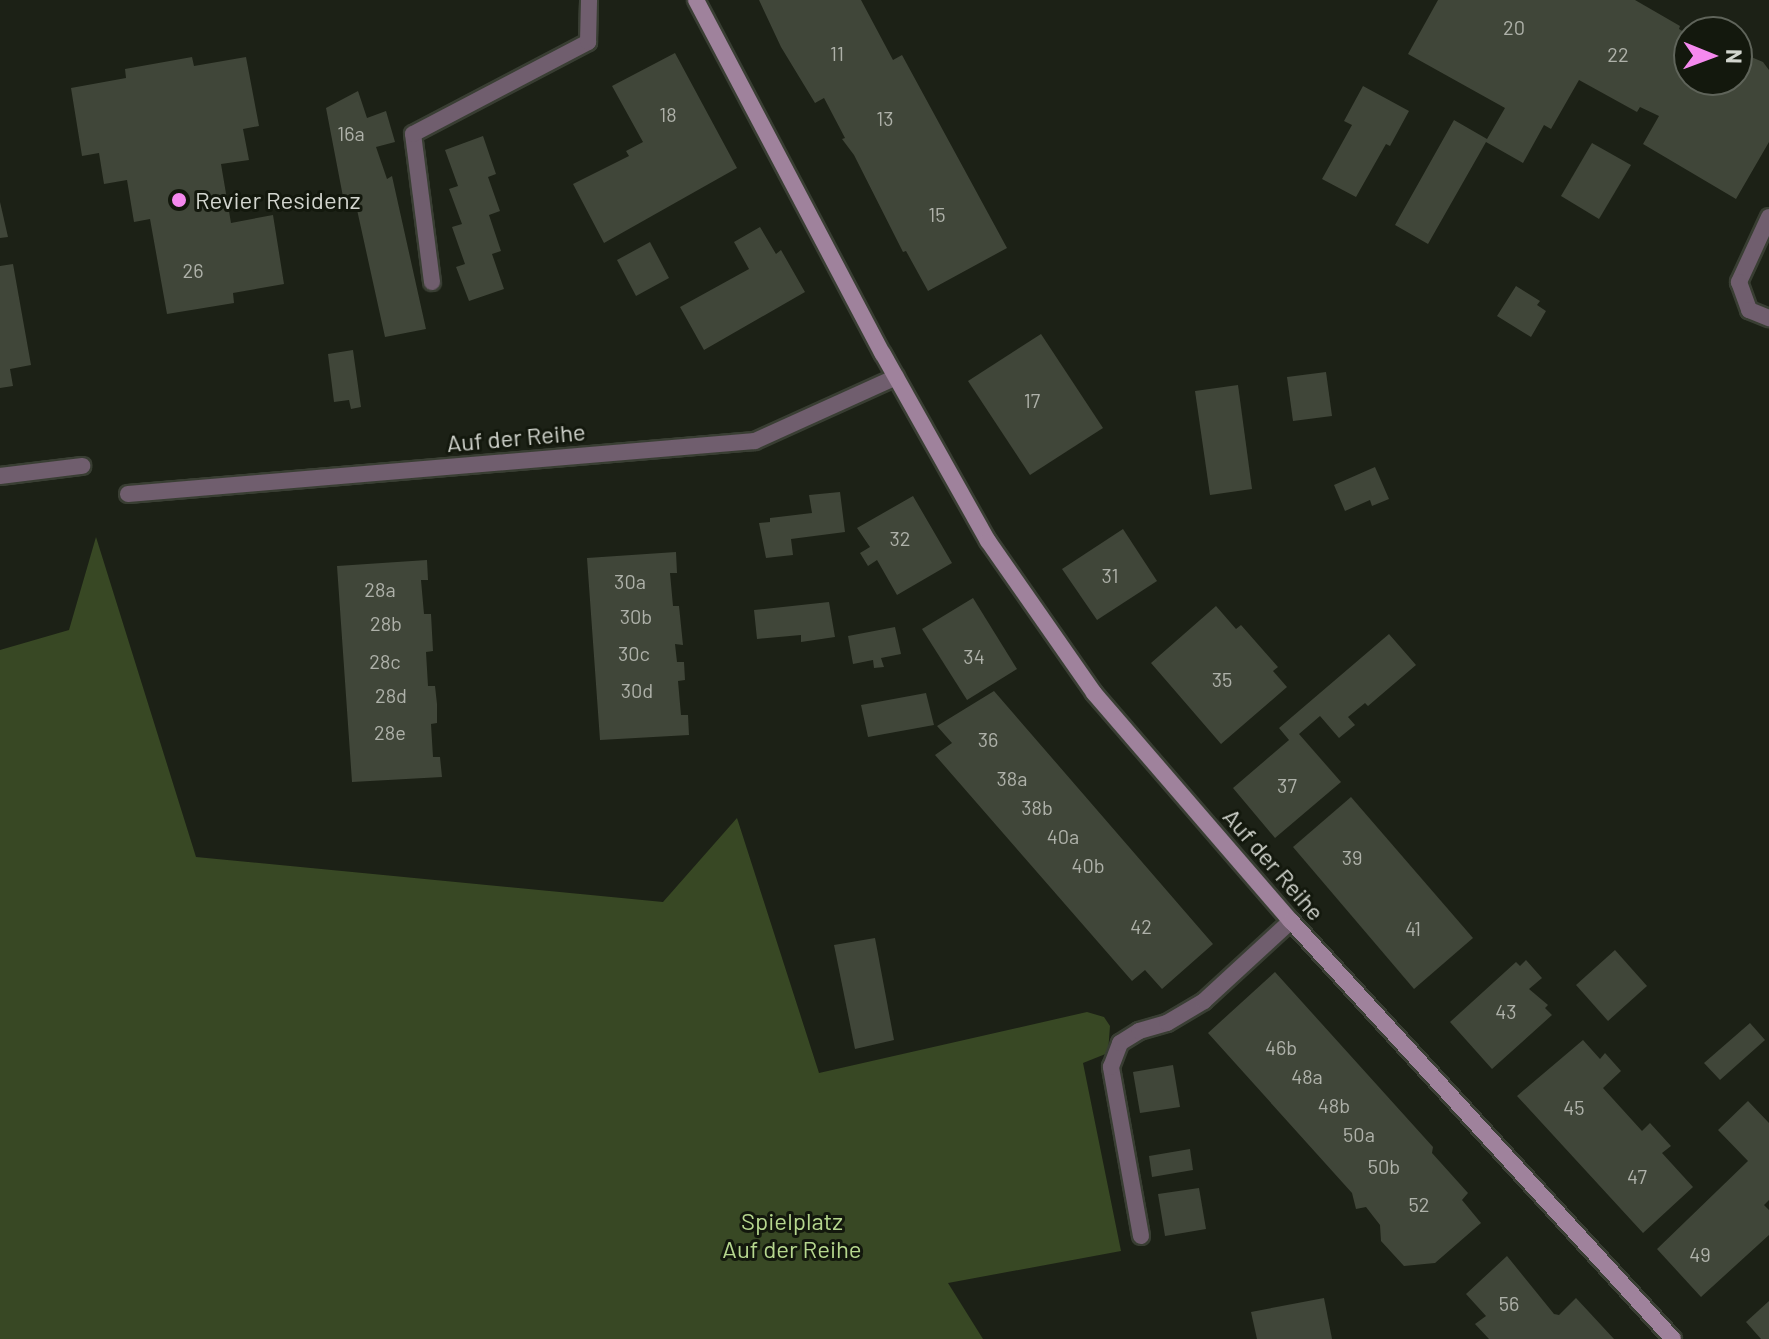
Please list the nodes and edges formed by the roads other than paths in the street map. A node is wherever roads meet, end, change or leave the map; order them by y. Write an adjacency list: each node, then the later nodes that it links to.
1 (589, 0): 4 (street)
2 (696, 0): 6 (main road, Auf der Reihe)
3 (1769, 217): 5 (street)
4 (432, 282)
5 (1769, 318)
6 (896, 377): 9 (street, Auf der Reihe); 10 (main road, Auf der Reihe)
7 (82, 466): 8 (street)
8 (0, 476)
9 (128, 494)
10 (1291, 921): 11 (street); 12 (main road, Auf der Reihe)
11 (1141, 1236)
12 (1673, 1339)

